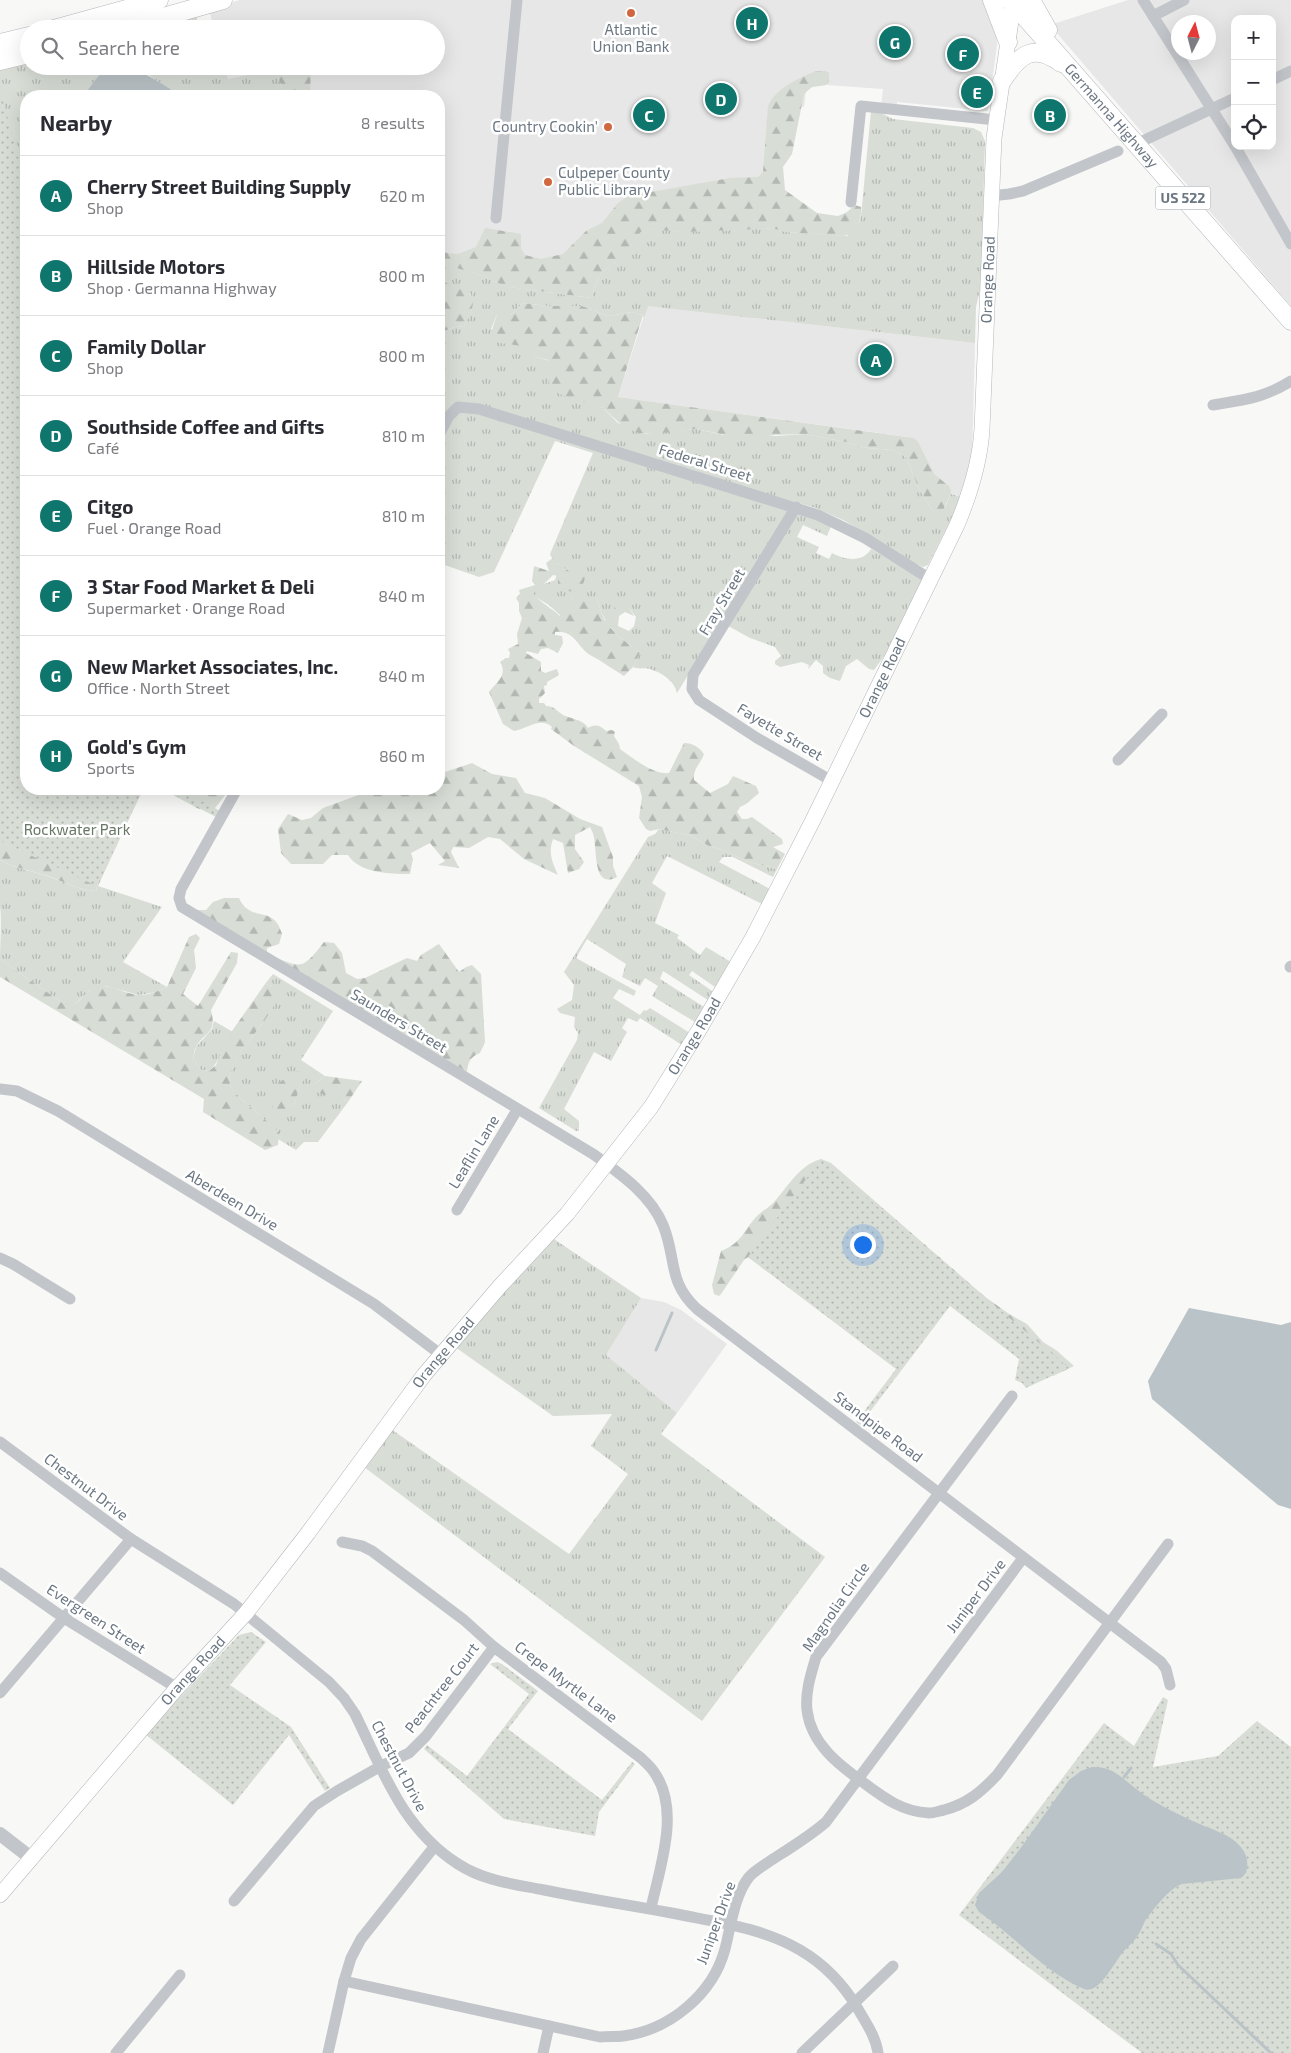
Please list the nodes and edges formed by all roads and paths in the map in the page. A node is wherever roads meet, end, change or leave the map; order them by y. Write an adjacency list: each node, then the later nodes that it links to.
1 (159, 0): 10 (main road)
2 (517, 0): 30 (street)
3 (992, 0): 13 (main road)
4 (1031, 0): 18 (main road)
5 (1143, 0): 9 (street)
6 (1184, 0): 9 (street)
7 (213, 1): 11 (main road)
8 (1012, 1): 13 (main road, Orange Road); 18 (main road, Germanna Highway / US 522)
9 (1153, 16): 22 (street)
10 (87, 20)
11 (151, 20)
12 (20, 38): 14 (main road)
13 (1008, 42): 20 (main road, Orange Road)
14 (0, 43)
15 (20, 56): 16 (main road)
16 (0, 61)
17 (1291, 70): 19 (street)
18 (1076, 75): 20 (main road); 25 (main road, Germanna Highway / US 522)
19 (1276, 78)
20 (1002, 80): 23 (main road, Orange Road)
21 (1231, 100): 22 (street)
22 (1212, 109): 24 (street); 25 (street)
23 (996, 120): 28 (main road, Orange Road); 29 (street)
24 (1231, 140)
25 (1136, 144): 32 (main road, Germanna Highway / US 522)
26 (1237, 150): 31 (street)
27 (1118, 151): 28 (street)
28 (990, 196): 37 (main road, Orange Road)
29 (852, 202)
30 (496, 218)
31 (1291, 244)
32 (1291, 321)
33 (1291, 381): 34 (street)
34 (1213, 405)
35 (445, 424): 36 (street, Federal Street)
36 (796, 507): 37 (street, Federal Street); 38 (street, Fray Street)
37 (930, 579): 41 (main road, Orange Road)
38 (712, 709): 41 (street, Fayette Street)
39 (1162, 714): 40 (street)
40 (1118, 760)
41 (832, 781): 45 (main road, Orange Road)
42 (234, 795): 44 (street, Saunders Street)
43 (0, 1089): 49 (street, Aberdeen Drive)
44 (517, 1110): 45 (street, Saunders Street); 46 (street, Leaflin Lane)
45 (607, 1164): 49 (main road, Orange Road); 52 (street, Standpipe Road)
46 (457, 1210)
47 (0, 1258): 48 (street)
48 (70, 1298)
49 (440, 1354): 58 (main road, Orange Road)
50 (1012, 1396): 52 (street, Magnolia Circle)
51 (0, 1442): 53 (street, Chestnut Drive)
52 (939, 1492): 56 (street, Standpipe Road); 66 (street, Magnolia Circle)
53 (131, 1539): 58 (street, Chestnut Drive); 59 (street)
54 (342, 1542): 61 (street, Crepe Myrtle Lane)
55 (1168, 1544): 60 (street, Magnolia Circle)
56 (1023, 1558): 60 (street, Standpipe Road); 66 (street, Juniper Drive)
57 (0, 1573): 59 (street, Evergreen Street)
58 (246, 1613): 63 (main road, Orange Road); 65 (street, Chestnut Drive)
59 (64, 1618): 63 (street, Evergreen Street); 64 (street)
60 (1110, 1624): 62 (street, Standpipe Road); 66 (street, Magnolia Circle)
61 (494, 1647): 65 (street, Peachtree Court); 72 (street, Crepe Myrtle Lane)
62 (1170, 1685)
63 (177, 1688): 69 (main road, Orange Road)
64 (0, 1693)
65 (381, 1766): 68 (street, Chestnut Drive); 71 (street, Peachtree Court)
66 (858, 1779): 73 (street, Juniper Drive)
67 (0, 1834): 69 (street)
68 (434, 1847): 72 (street, Chestnut Drive); 76 (street)
69 (31, 1858): 70 (main road, Orange Road)
70 (0, 1895)
71 (234, 1901)
72 (651, 1908): 73 (street, Chestnut Drive)
73 (732, 1924): 77 (street, Chestnut Drive); 78 (street, Juniper Drive)
74 (893, 1966): 77 (street)
75 (180, 1975): 79 (street)
76 (344, 1981): 78 (street, Juniper Drive); 80 (street)
77 (854, 2003): 82 (street); 83 (street, Chestnut Drive)
78 (549, 2026): 81 (street)
79 (116, 2053)
80 (328, 2053)
81 (543, 2053)
82 (802, 2053)
83 (878, 2053)

